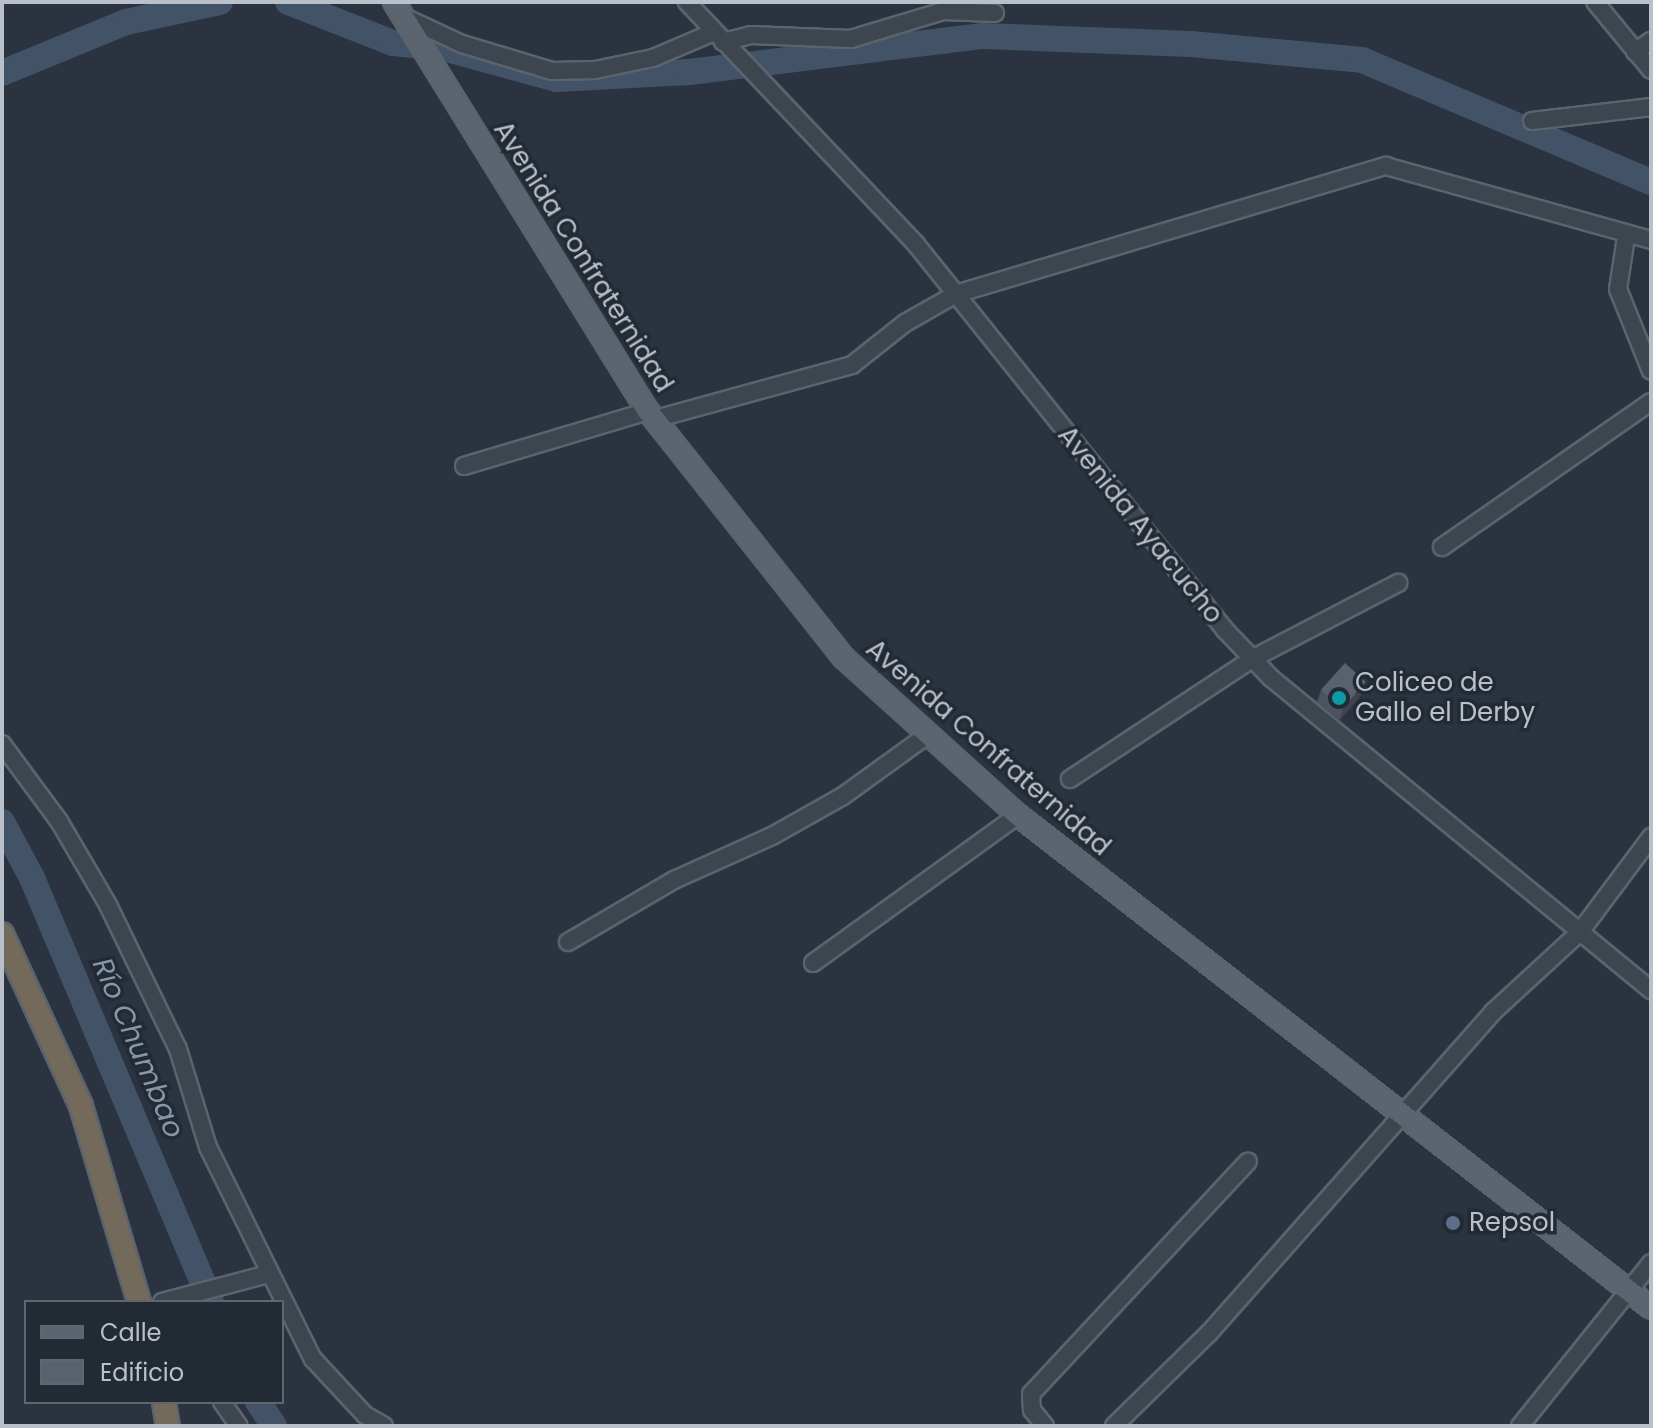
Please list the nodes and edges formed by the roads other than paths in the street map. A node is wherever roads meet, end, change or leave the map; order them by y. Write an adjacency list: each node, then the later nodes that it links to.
1 (687, 2): 5 (street, Avenida Ayacucho)
2 (1595, 2): 7 (street)
3 (995, 13): 5 (street)
4 (401, 15): 5 (street); 16 (main road, Avenida Confraternidad)
5 (719, 37): 13 (street, Avenida Ayacucho)
6 (1651, 41): 7 (street)
7 (1635, 52): 8 (street)
8 (1651, 70)
9 (1651, 107): 10 (street)
10 (1532, 121)
11 (1626, 237): 12 (street); 13 (street); 14 (street)
12 (1651, 240)
13 (956, 294): 16 (street); 20 (street, Avenida Ayacucho)
14 (1651, 371)
15 (1651, 402): 18 (street)
16 (652, 415): 17 (street); 21 (main road, Avenida Confraternidad)
17 (464, 466)
18 (1442, 547)
19 (1398, 583): 20 (street)
20 (1252, 659): 23 (street); 26 (street, Avenida Ayacucho)
21 (926, 736): 24 (main road, Avenida Confraternidad); 28 (street)
22 (2, 744): 34 (street)
23 (1070, 779)
24 (1018, 815): 29 (street); 31 (main road, Avenida Confraternidad)
25 (1651, 837): 26 (street)
26 (1580, 932): 30 (street, Avenida Ayacucho); 31 (street)
27 (2, 934): 36 (highway)
28 (568, 942)
29 (813, 963)
30 (1651, 990)
31 (1401, 1114): 35 (main road, Avenida Confraternidad); 45 (street)
32 (1248, 1161): 44 (street)
33 (1651, 1263): 35 (street)
34 (262, 1276): 37 (street); 38 (street)
35 (1630, 1290): 39 (main road, Avenida Confraternidad); 46 (street)
36 (138, 1300)
37 (169, 1300)
38 (277, 1300)
39 (1651, 1308)
40 (284, 1312): 43 (street)
41 (223, 1404): 42 (street)
42 (239, 1426)
43 (384, 1426)
44 (1045, 1426)
45 (1114, 1426)
46 (1520, 1426)

